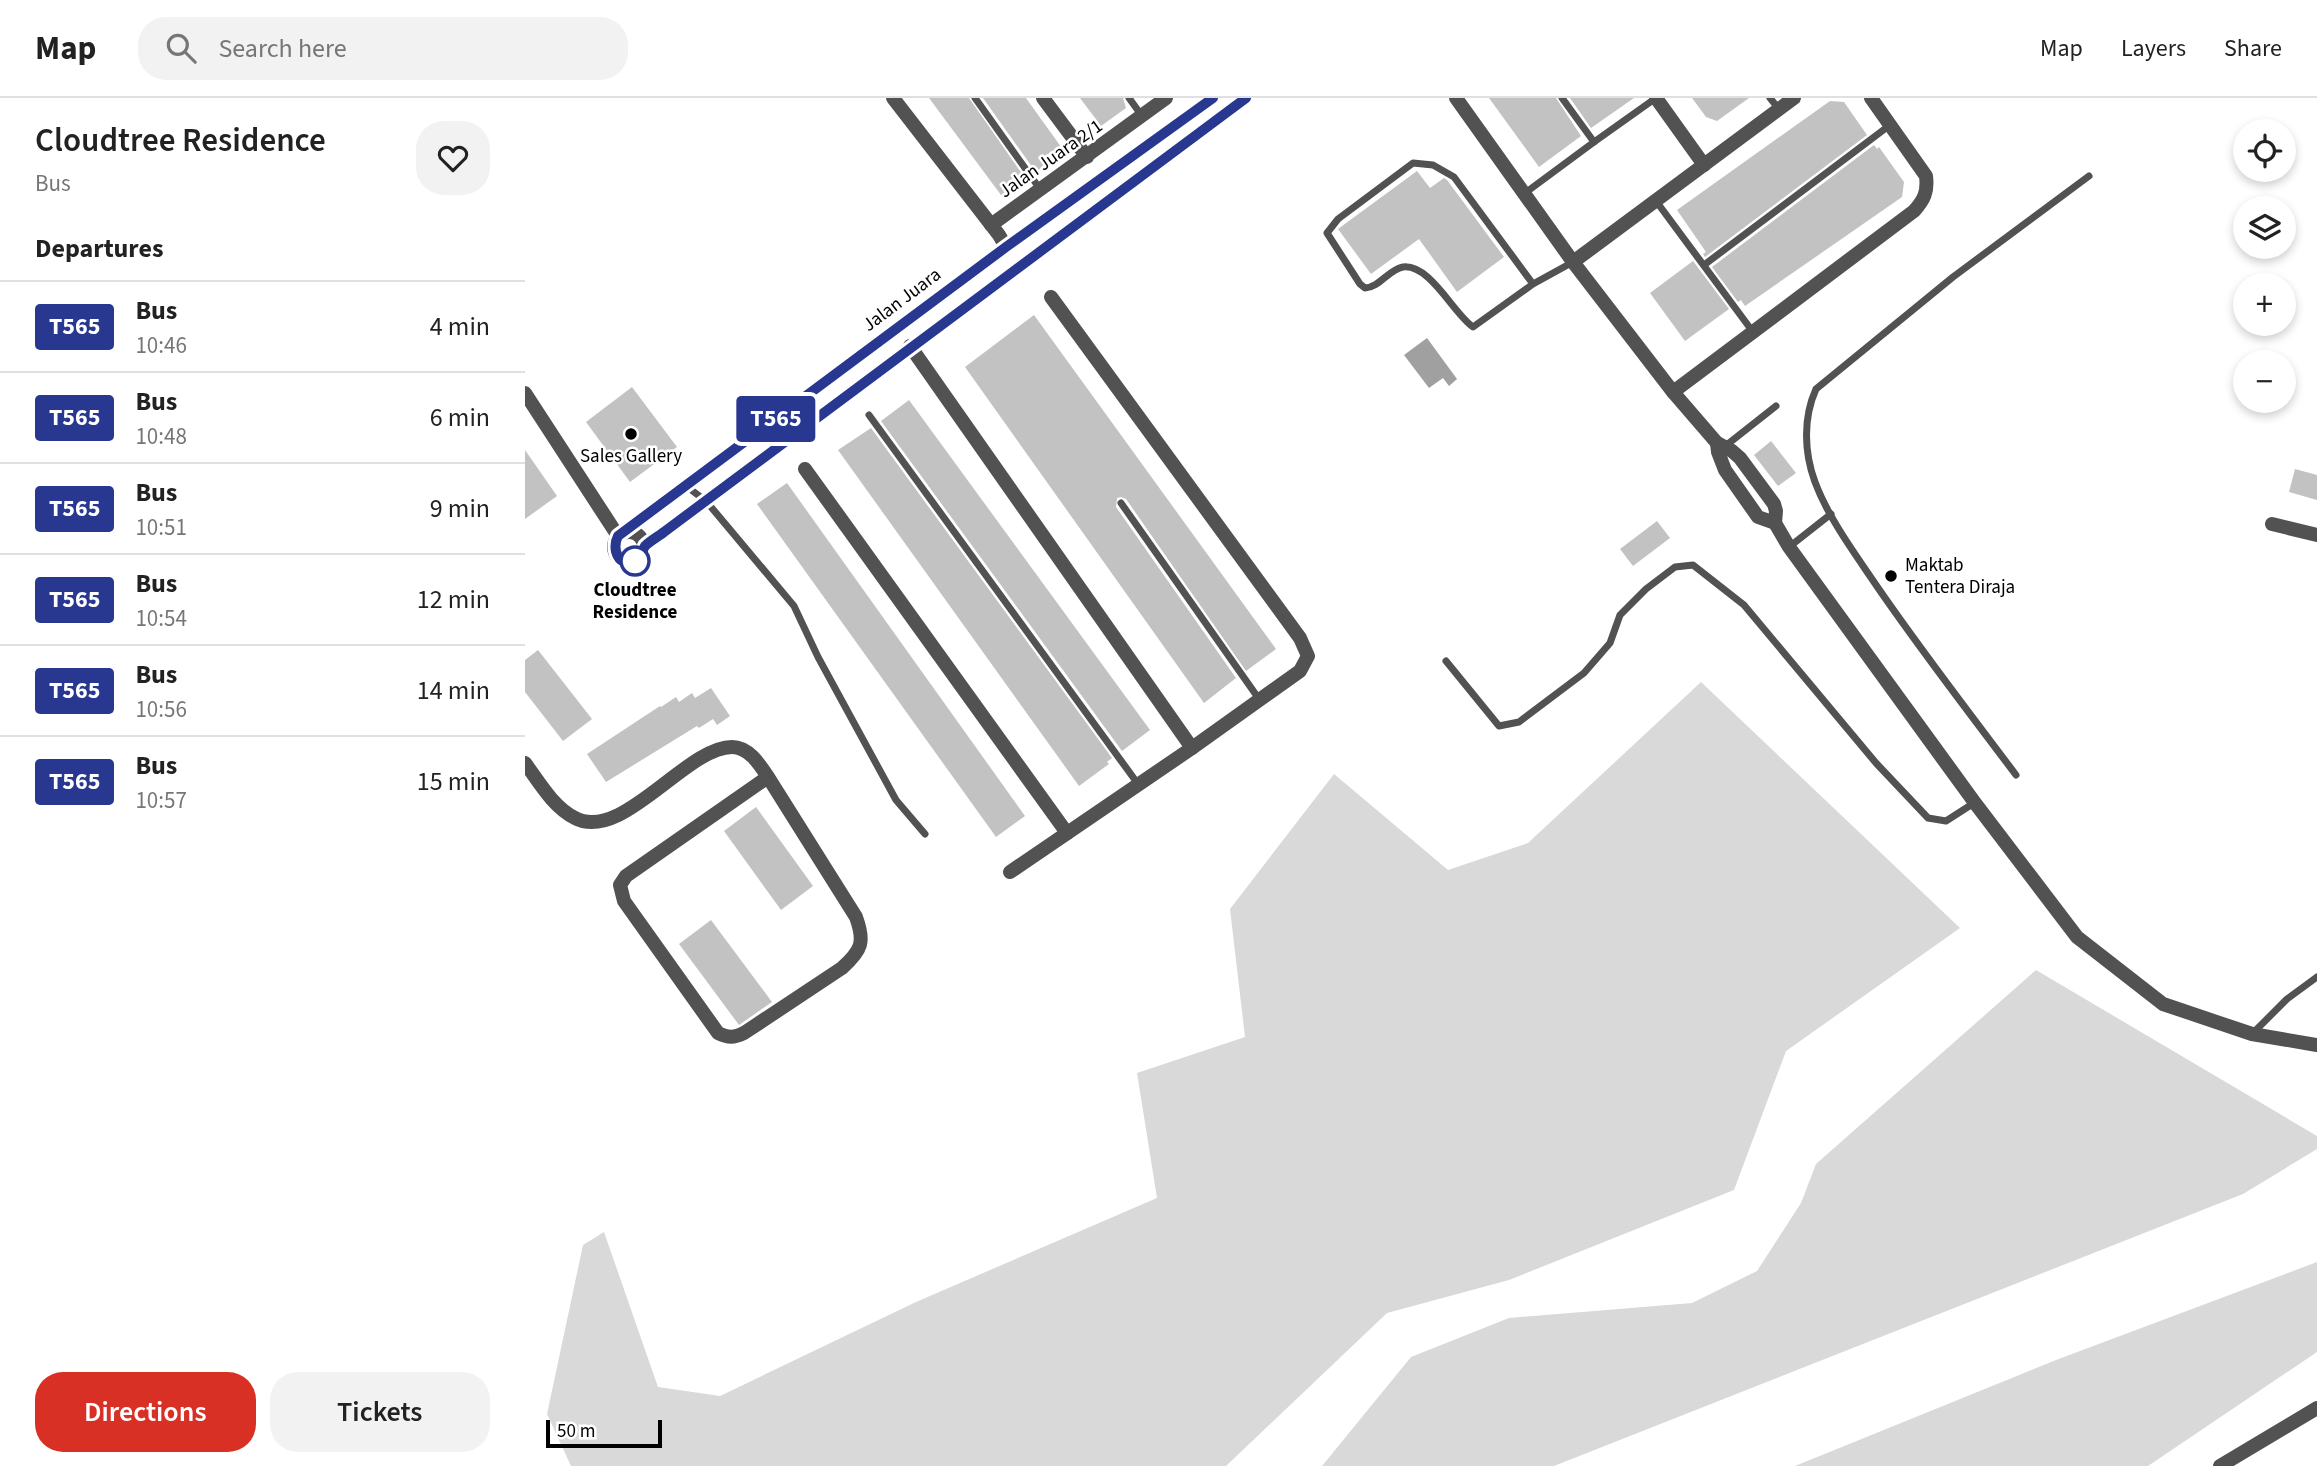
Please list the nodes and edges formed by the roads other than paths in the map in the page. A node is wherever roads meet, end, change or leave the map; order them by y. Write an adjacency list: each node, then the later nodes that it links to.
1 (893, 98): 24 (street)
2 (975, 98): 21 (lane)
3 (1043, 98): 18 (street)
4 (1129, 98): 14 (lane)
5 (1166, 98): 14 (street, Jalan Juara 2/1)
6 (1246, 98): 15 (street)
7 (1455, 98): 22 (street)
8 (1562, 98): 17 (lane)
9 (1656, 98): 17 (lane); 19 (street)
10 (1794, 98): 13 (street)
11 (1871, 98): 16 (street)
12 (1206, 100): 15 (street); 25 (street, Jalan Juara)
13 (1775, 104): 19 (street)
14 (1143, 116): 18 (street, Jalan Juara 2/1)
15 (1216, 120): 31 (street)
16 (1891, 125): 27 (lane); 30 (street)
17 (1594, 142): 22 (lane)
18 (1087, 157): 21 (street, Jalan Juara 2/1)
19 (1705, 165): 23 (street)
20 (2089, 176): 41 (lane)
21 (1040, 190): 24 (street, Jalan Juara 2/1)
22 (1524, 194): 26 (street)
23 (1656, 201): 26 (street); 27 (lane)
24 (991, 225): 25 (street)
25 (1006, 247): 38 (street, Jalan Juara)
26 (1573, 262): 28 (lane); 32 (street)
27 (1704, 265): 30 (lane)
28 (1533, 285): 28 (lane)
29 (1051, 297): 49 (street)
30 (1754, 333): 32 (street)
31 (911, 346): 39 (street); 50 (street)
32 (1673, 392): 36 (street)
33 (525, 393): 44 (street)
34 (1776, 406): 36 (lane)
35 (869, 415): 54 (lane)
36 (1720, 447): 42 (street); 42 (street)
37 (805, 469): 56 (street)
38 (686, 486): 39 (lane); 44 (street, Jalan Juara)
39 (706, 501): 46 (street); 57 (lane)
40 (1121, 503): 49 (lane)
41 (1831, 514): 47 (lane); 52 (lane)
42 (1775, 523): 47 (street)
43 (2272, 524): 45 (street)
44 (618, 536): 46 (street); 46 (street)
45 (2317, 536)
46 (644, 547)
47 (1789, 547): 55 (street)
48 (1446, 662): 55 (lane)
49 (1259, 700): 50 (street)
50 (1192, 748): 54 (street)
51 (525, 762): 53 (street)
52 (2016, 775)
53 (768, 777): 53 (street)
54 (1139, 785): 56 (street)
55 (1975, 803): 60 (street)
56 (1067, 833): 58 (street)
57 (925, 835)
58 (1010, 872)
59 (2317, 977): 60 (lane)
60 (2252, 1034): 61 (street)
61 (2317, 1045)
62 (2317, 1408): 63 (street)
63 (2220, 1466)

